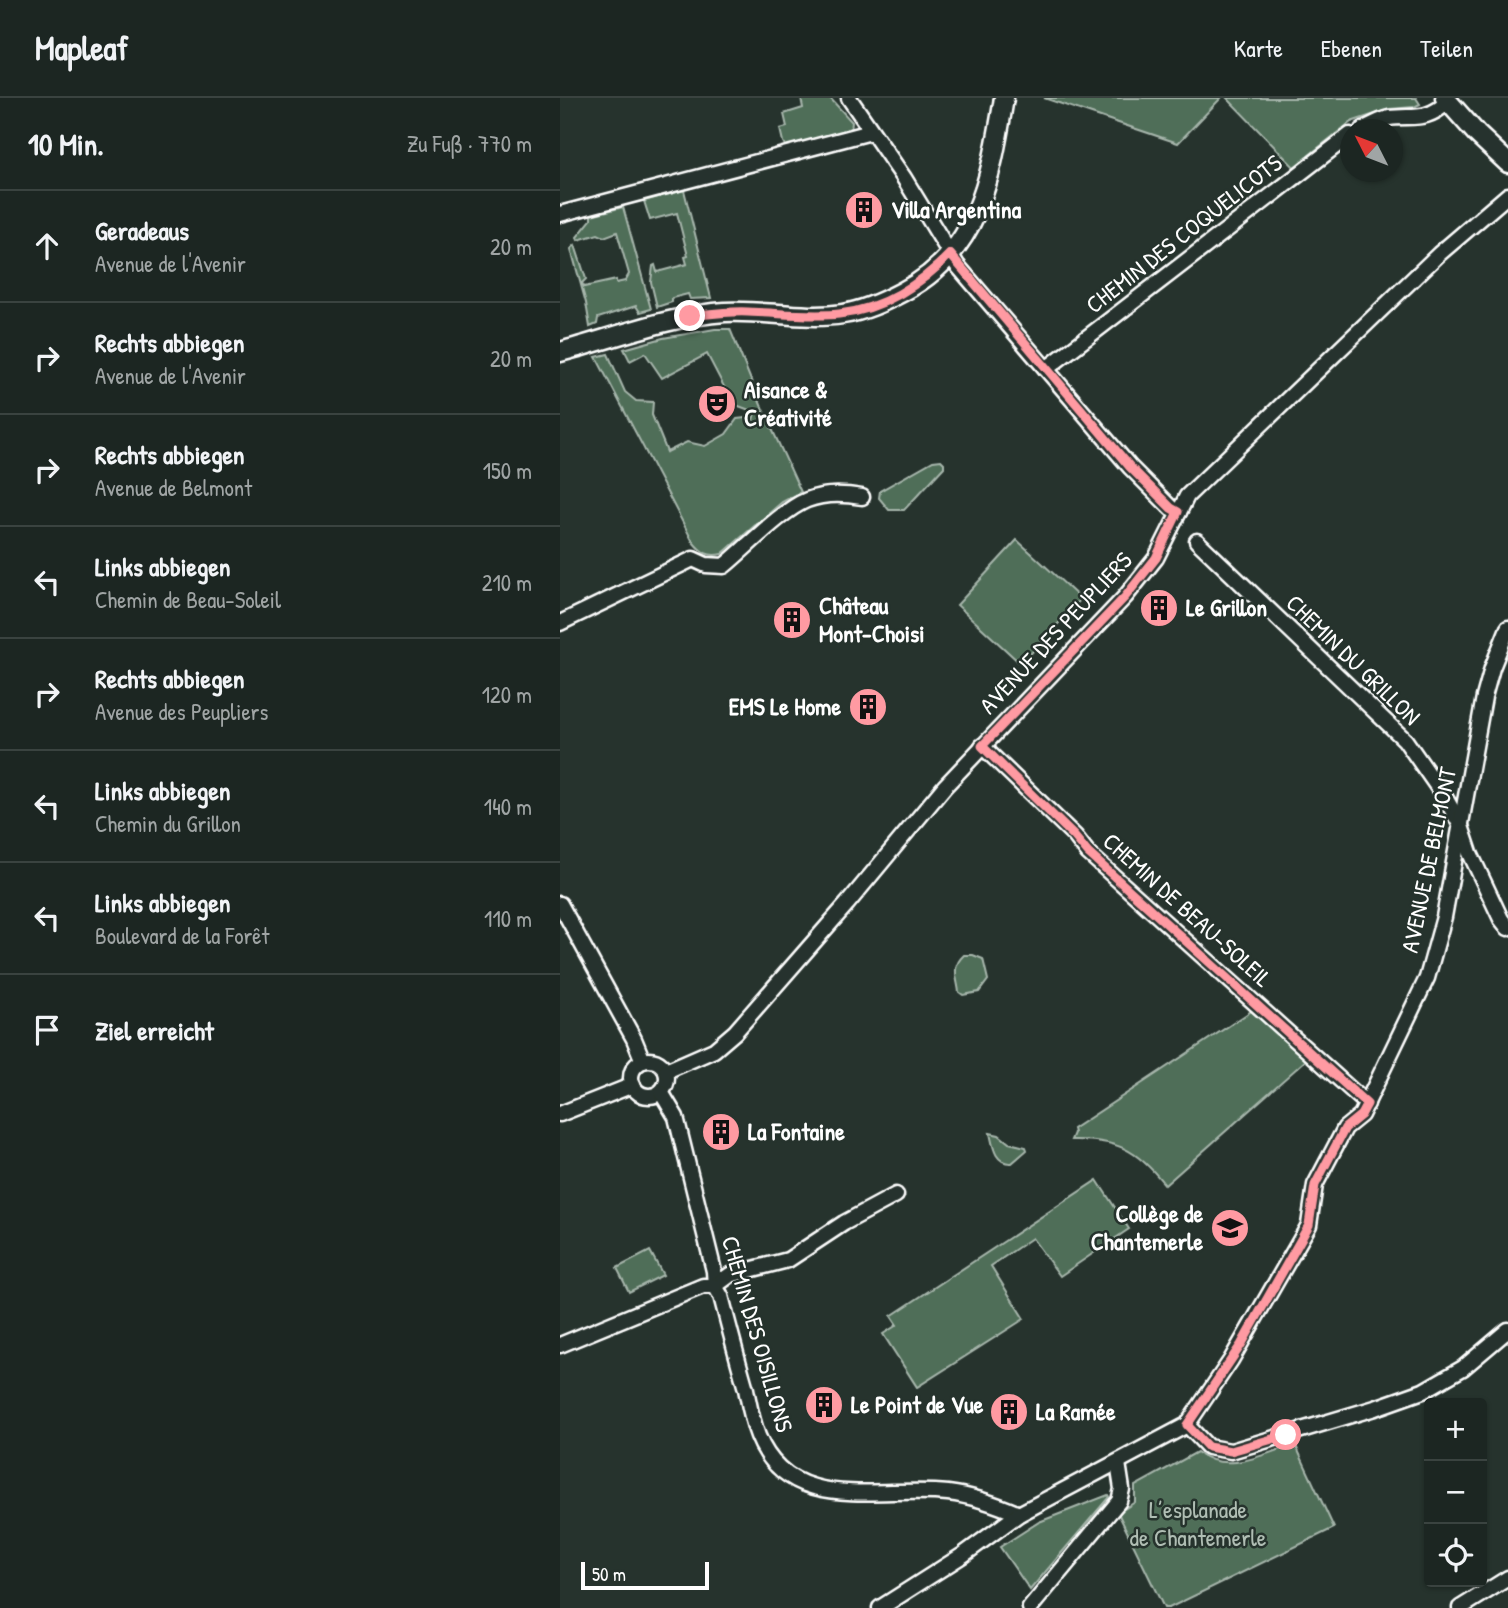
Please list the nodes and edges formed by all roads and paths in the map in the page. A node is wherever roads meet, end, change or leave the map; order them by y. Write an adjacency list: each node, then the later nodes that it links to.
1 (849, 98): 5 (street)
2 (1004, 98): 10 (street)
3 (1447, 100): 4 (street); 7 (street)
4 (1384, 119)
5 (871, 132): 9 (street); 10 (street)
6 (1340, 143): 12 (street, CHEMIN DES COQUELICOTS)
7 (1508, 163)
8 (1508, 195): 14 (street, AVENUE DES PEUPLIERS)
9 (560, 214)
10 (950, 254): 11 (street); 12 (street)
11 (560, 352)
12 (1046, 369): 14 (street)
13 (862, 498): 16 (street)
14 (1178, 512): 18 (street, AVENUE DES PEUPLIERS)
15 (1197, 541): 19 (street, CHEMIN DU GRILLON)
16 (560, 623)
17 (1508, 628): 19 (street, AVENUE DE BELMONT)
18 (982, 746): 23 (street, AVENUE DES PEUPLIERS); 26 (street, CHEMIN DE BEAU-SOLEIL)
19 (1461, 826): 21 (street, CHEMIN DU GRILLON); 26 (street, AVENUE DE BELMONT)
20 (560, 906): 22 (street)
21 (1508, 928)
22 (643, 1061): 23 (street); 24 (street)
23 (666, 1071): 25 (street)
24 (633, 1085): 25 (street); 27 (street)
25 (661, 1092): 29 (street, CHEMIN DES OISILLONS)
26 (1367, 1104): 32 (street, AVENUE DE BELMONT)
27 (560, 1115)
28 (896, 1195): 29 (street)
29 (715, 1286): 31 (street); 34 (street, CHEMIN DES OISILLONS)
30 (1508, 1330): 32 (street)
31 (560, 1345)
32 (1187, 1425): 33 (street, AVENUE DE BELMONT)
33 (1118, 1463): 34 (street, AVENUE DE BELMONT); 37 (street)
34 (1019, 1514): 36 (street, AVENUE DE BELMONT)
35 (1508, 1578): 38 (street)
36 (880, 1608)
37 (1030, 1608)
38 (1460, 1608)

